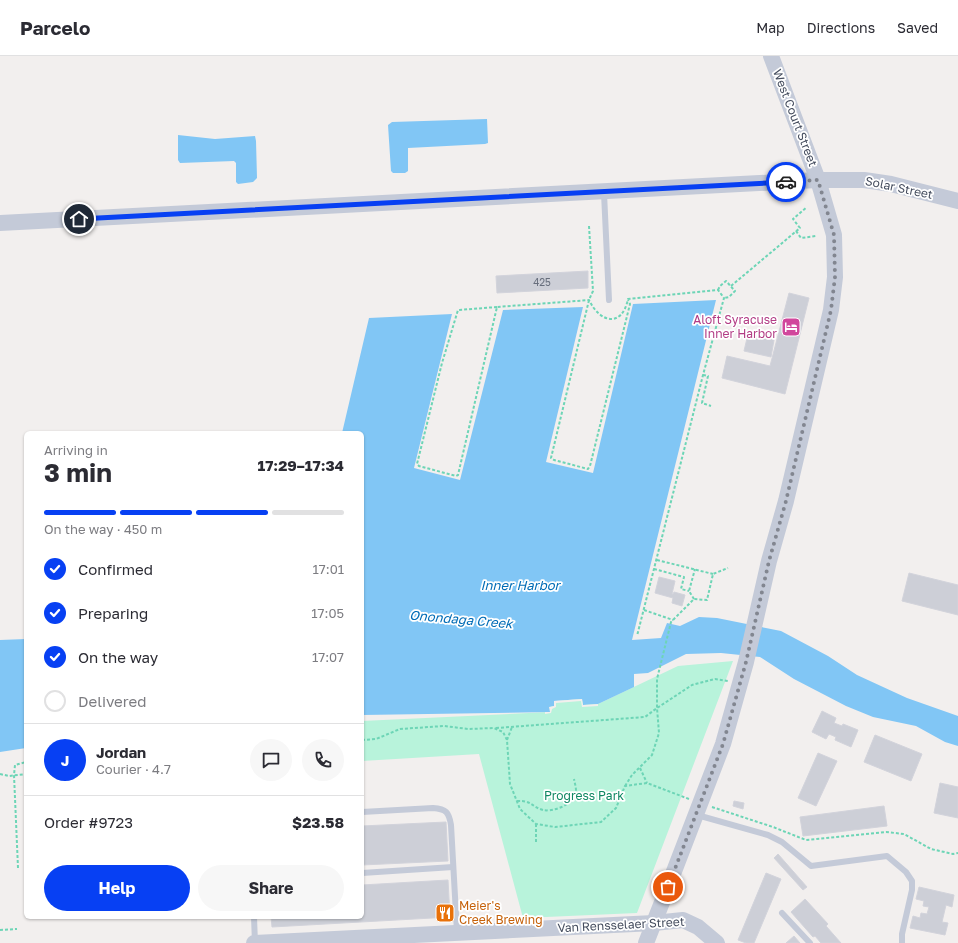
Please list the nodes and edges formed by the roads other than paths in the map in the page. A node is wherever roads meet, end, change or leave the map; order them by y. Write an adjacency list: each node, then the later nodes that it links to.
1 (771, 56): 2 (street, West Court Street)
2 (818, 180): 3 (street, Solar Street); 4 (street, Solar Street); 7 (street, West Court Street)
3 (604, 191): 5 (street, Solar Street); 6 (lane)
4 (958, 201)
5 (0, 223)
6 (609, 300)
7 (698, 809): 13 (street, West Court Street); 19 (lane)
8 (364, 812): 9 (lane)
9 (453, 867): 10 (lane); 14 (lane)
10 (364, 873)
11 (782, 913): 18 (lane)
12 (254, 919): 15 (lane)
13 (654, 923): 14 (street, Van Rensselaer Street); 16 (street, West Court Street); 17 (street, Van Rensselaer Street)
14 (457, 933): 15 (street, Van Rensselaer Street)
15 (255, 943)
16 (646, 943)
17 (716, 943)
18 (810, 943)
19 (902, 943)

